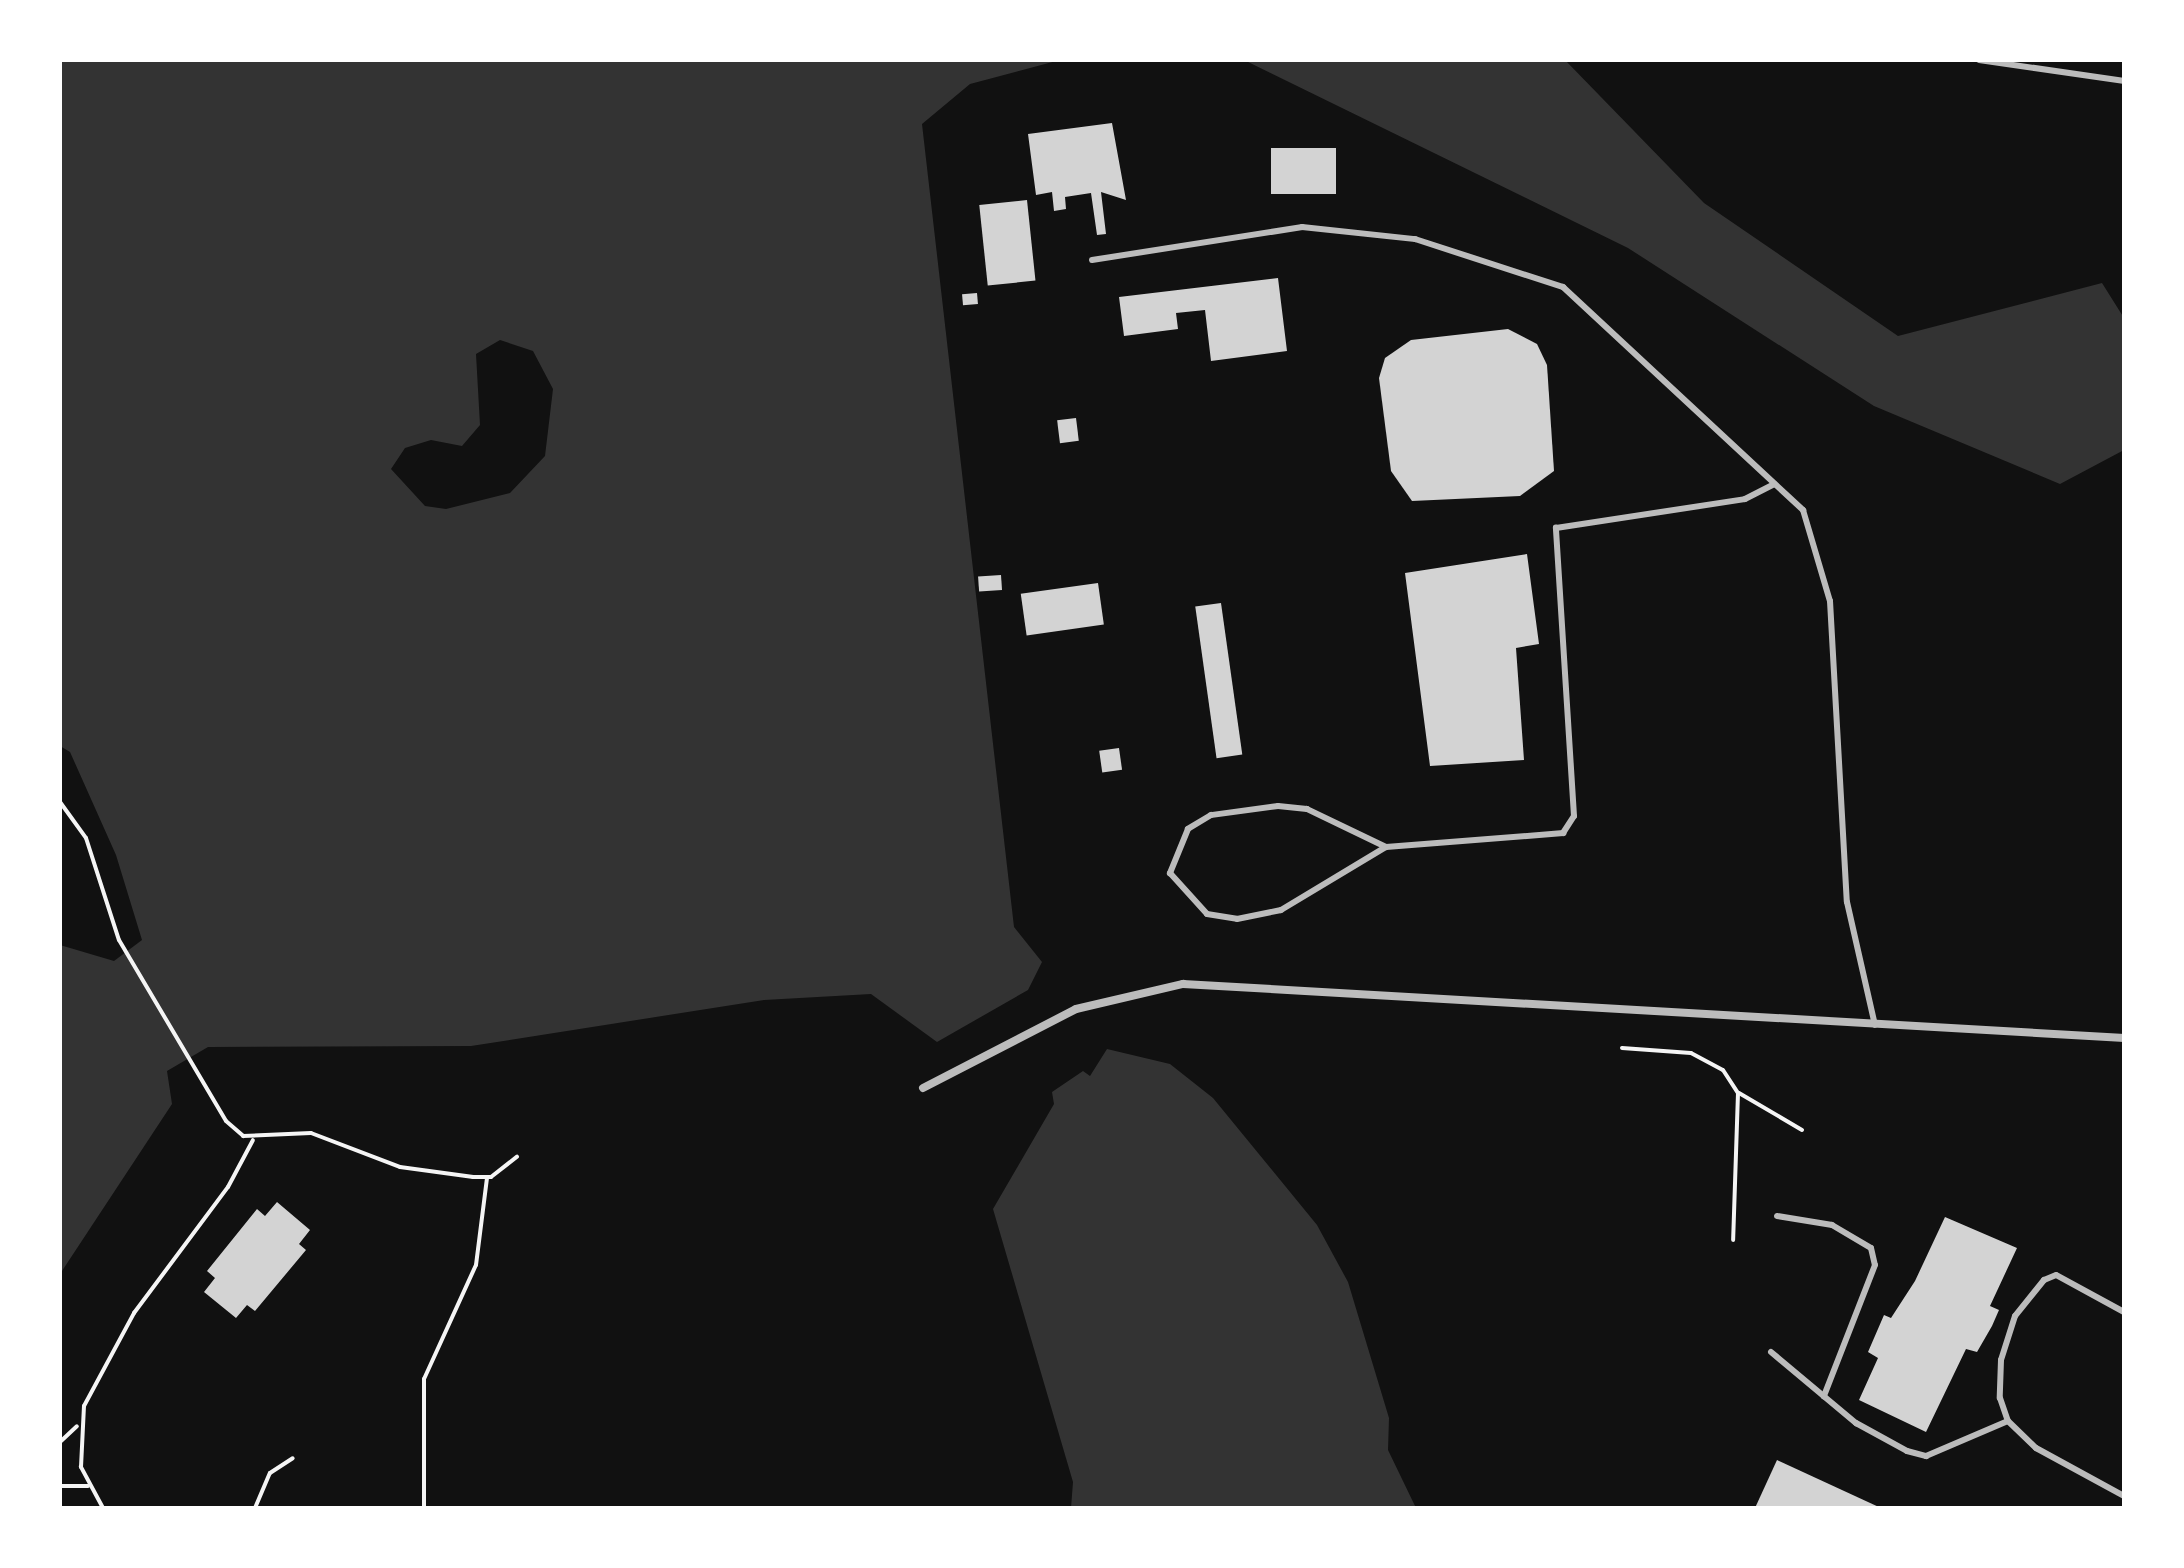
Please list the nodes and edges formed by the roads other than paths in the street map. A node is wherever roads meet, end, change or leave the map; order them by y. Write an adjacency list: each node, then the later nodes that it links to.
1 (1979, 60): 2 (lane)
2 (2124, 81)
3 (1092, 260): 4 (lane)
4 (1774, 484): 5 (lane); 6 (lane)
5 (1386, 847): 5 (lane)
6 (1875, 1025): 7 (street); 8 (street)
7 (2124, 1038)
8 (923, 1088)
9 (1777, 1216): 12 (lane)
10 (2124, 1312): 13 (lane)
11 (1771, 1352): 12 (lane)
12 (1824, 1396): 13 (lane)
13 (2008, 1421): 14 (lane)
14 (2124, 1496)

